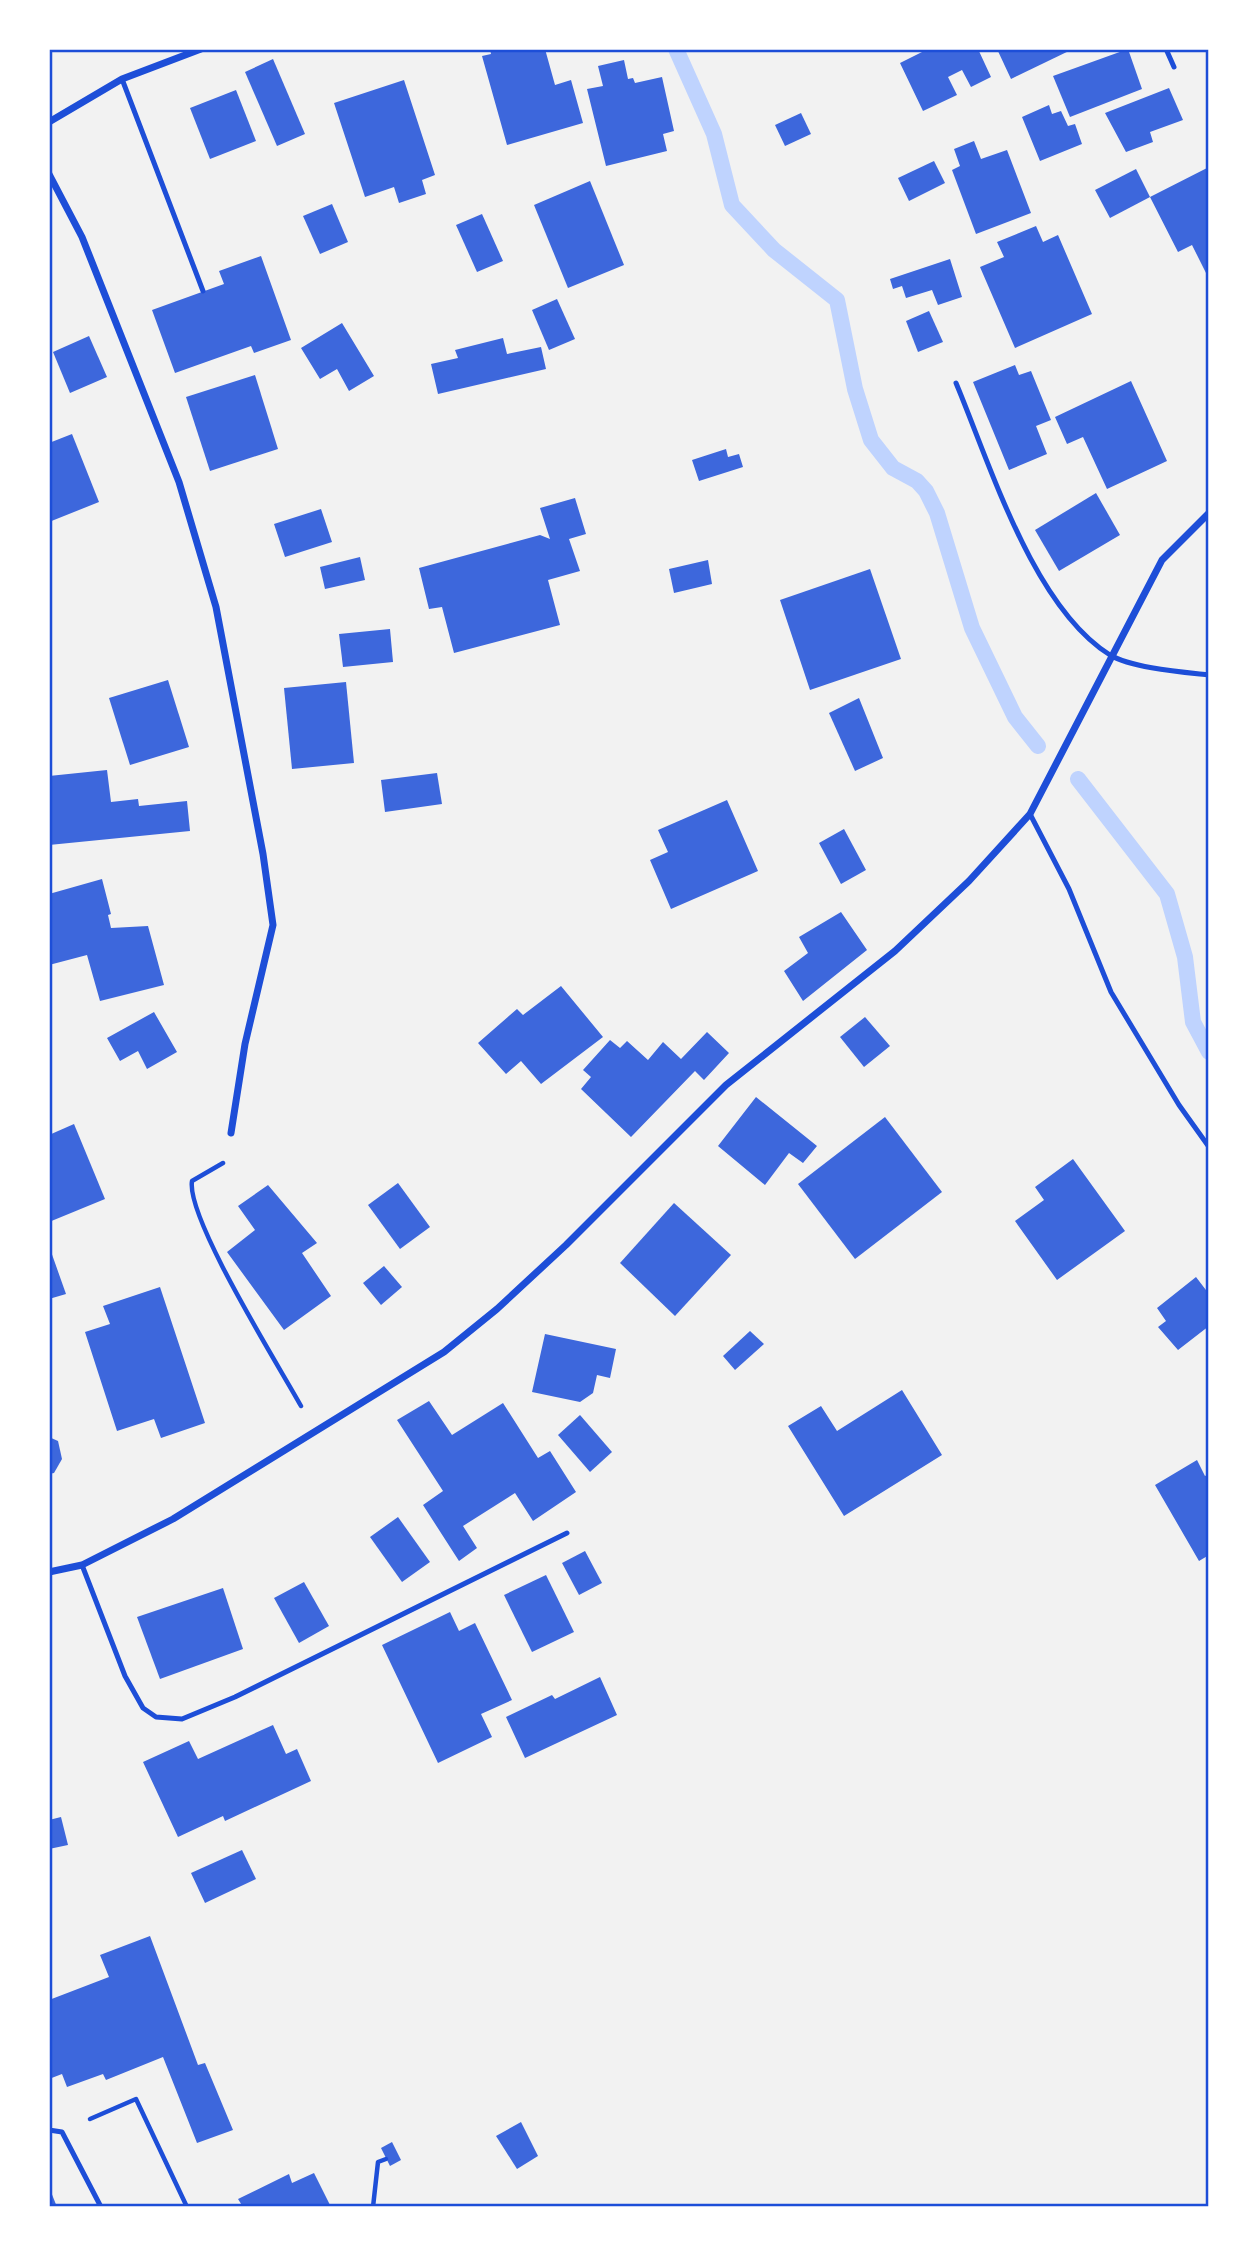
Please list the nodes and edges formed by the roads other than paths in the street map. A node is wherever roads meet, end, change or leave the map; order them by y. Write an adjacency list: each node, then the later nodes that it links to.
1 (201, 49): 4 (street)
2 (1166, 49): 3 (lane)
3 (1174, 67)
4 (122, 79): 5 (street); 7 (lane)
5 (49, 122)
6 (49, 174): 13 (street)
7 (204, 291)
8 (956, 383): 10 (lane)
9 (1209, 513): 10 (street)
10 (1111, 656): 11 (lane); 12 (street)
11 (1209, 675)
12 (1030, 814): 14 (lane); 16 (street)
13 (231, 1133)
14 (1209, 1147)
15 (567, 1533): 16 (lane)
16 (82, 1565): 17 (street)
17 (49, 1572)
18 (49, 2130): 19 (lane)
19 (101, 2207)

